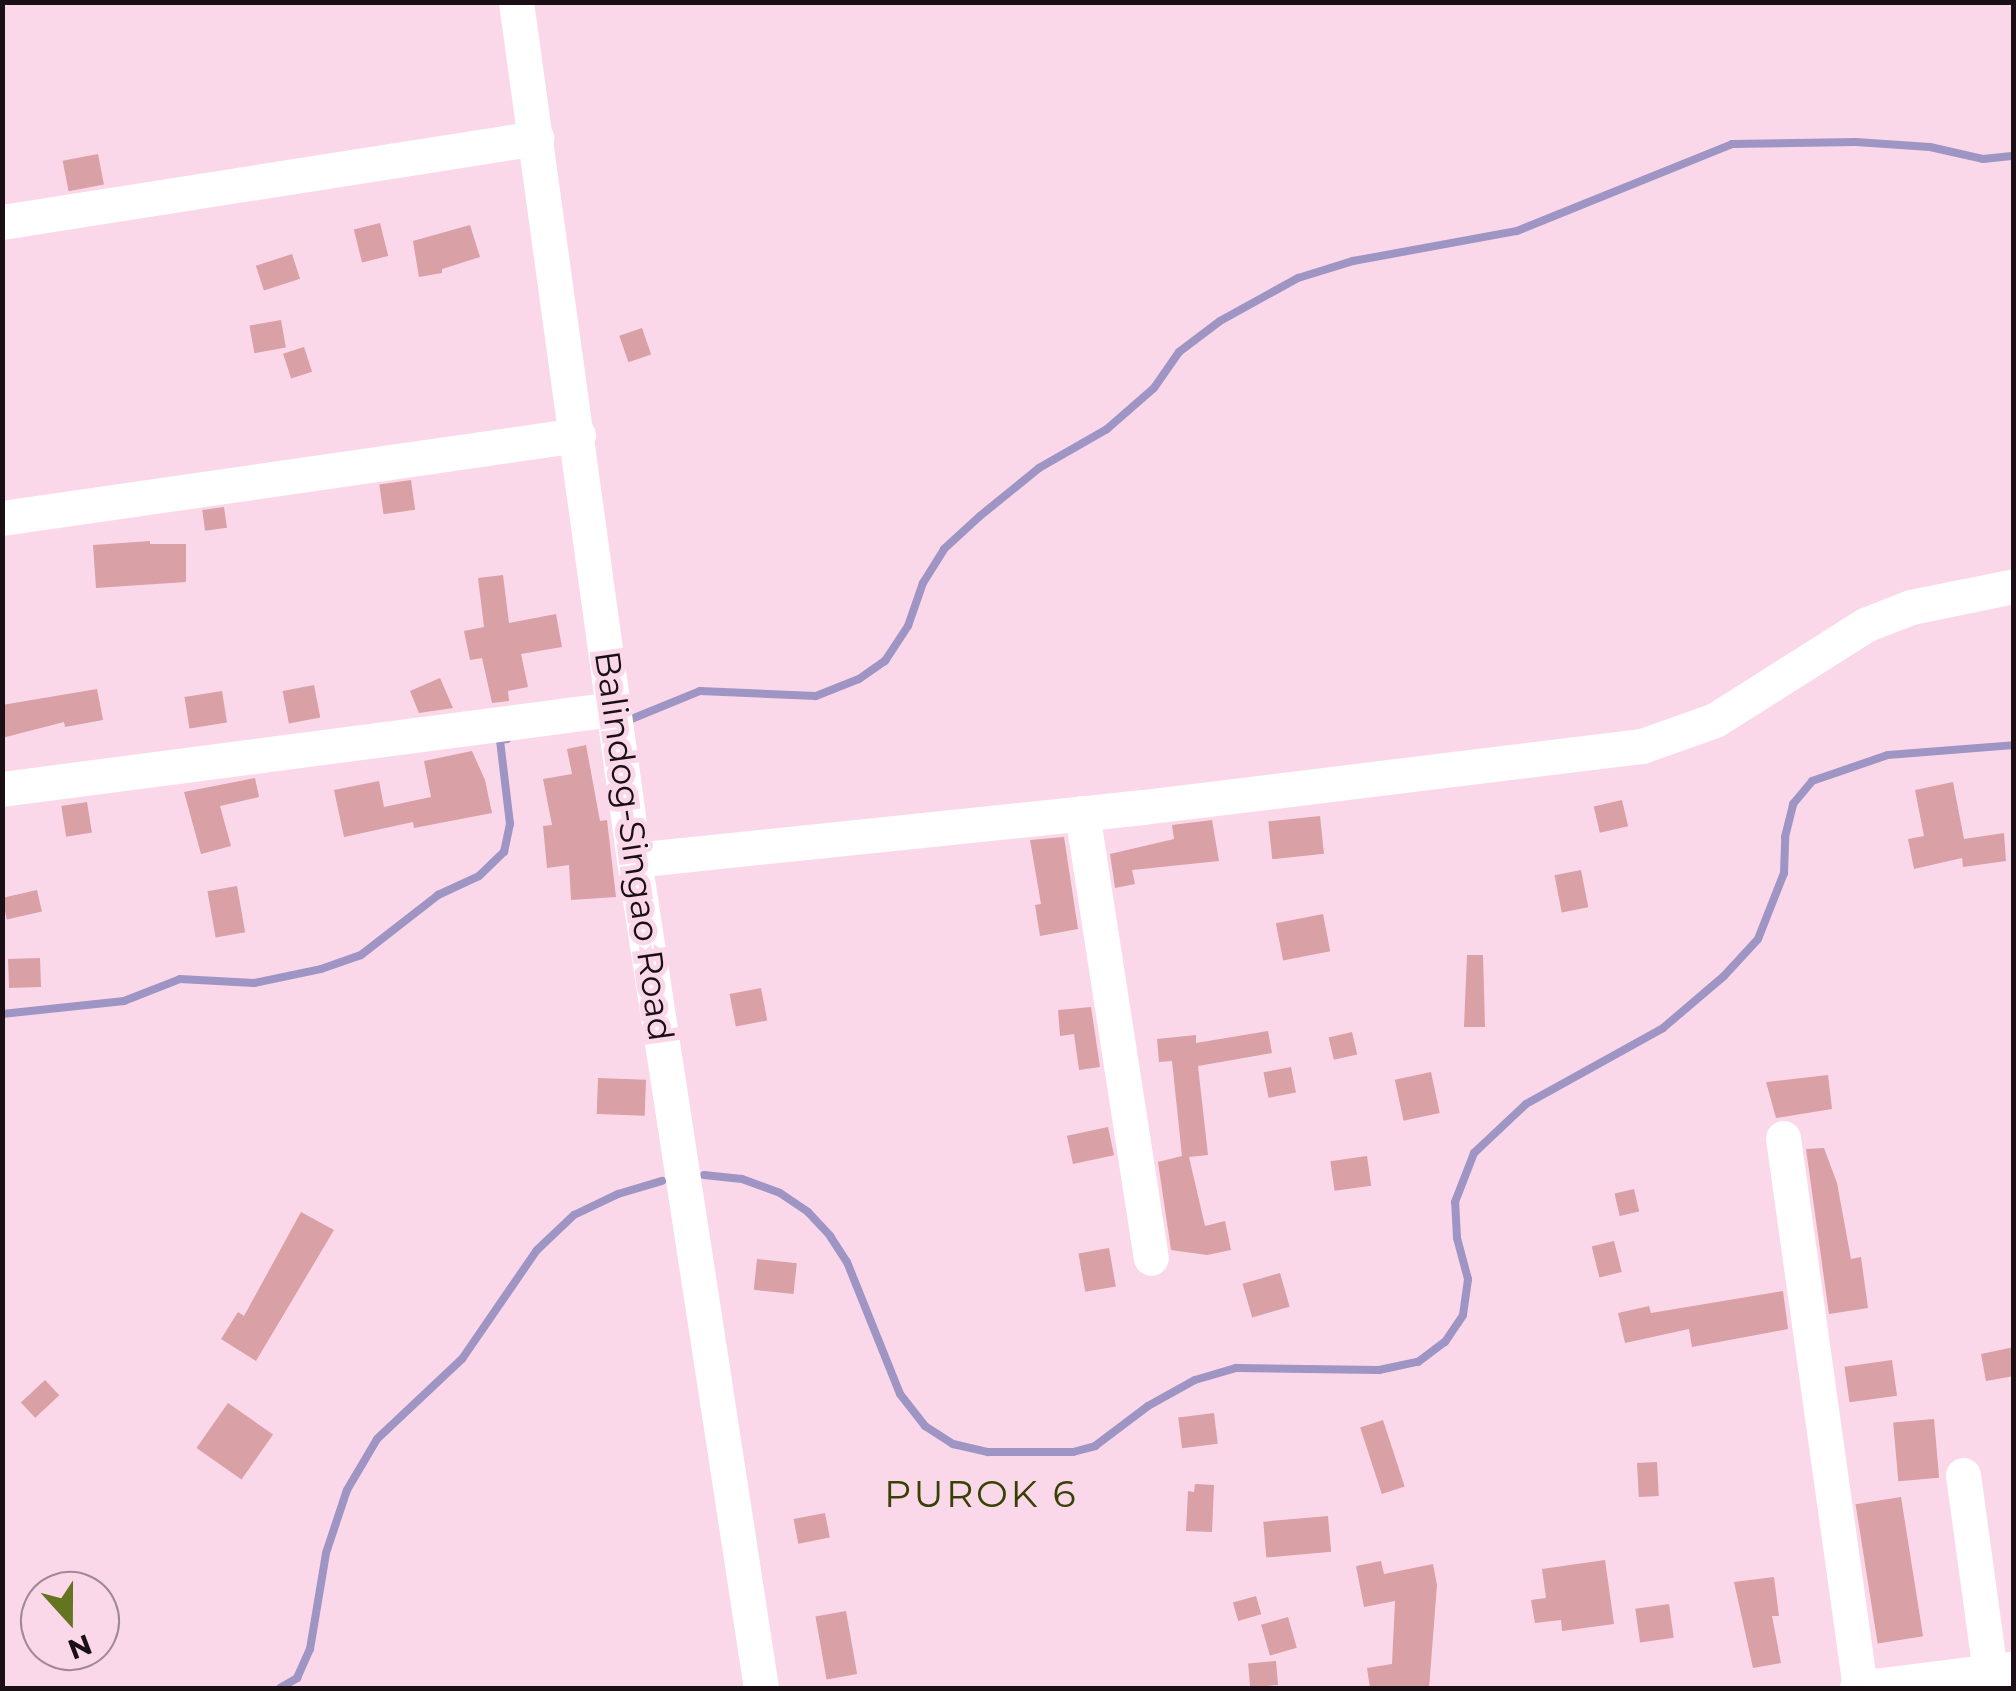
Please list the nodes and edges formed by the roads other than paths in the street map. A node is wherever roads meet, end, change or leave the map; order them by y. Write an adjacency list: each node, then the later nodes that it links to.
1 (516, 2): 2 (street, Balindog-Singao Road)
2 (536, 138): 3 (street); 4 (street, Balindog-Singao Road)
3 (2, 222)
4 (578, 436): 5 (street); 7 (street, Balindog-Singao Road)
5 (2, 518)
6 (2014, 586): 9 (street)
7 (614, 709): 8 (street); 10 (street, Balindog-Singao Road)
8 (2, 789)
9 (1082, 813): 10 (street); 12 (street)
10 (634, 860): 15 (street, Balindog-Singao Road)
11 (1782, 1138): 16 (street)
12 (1151, 1258)
13 (1962, 1475): 14 (street)
14 (2002, 1670): 16 (street)
15 (761, 1688)
16 (1858, 1688)

